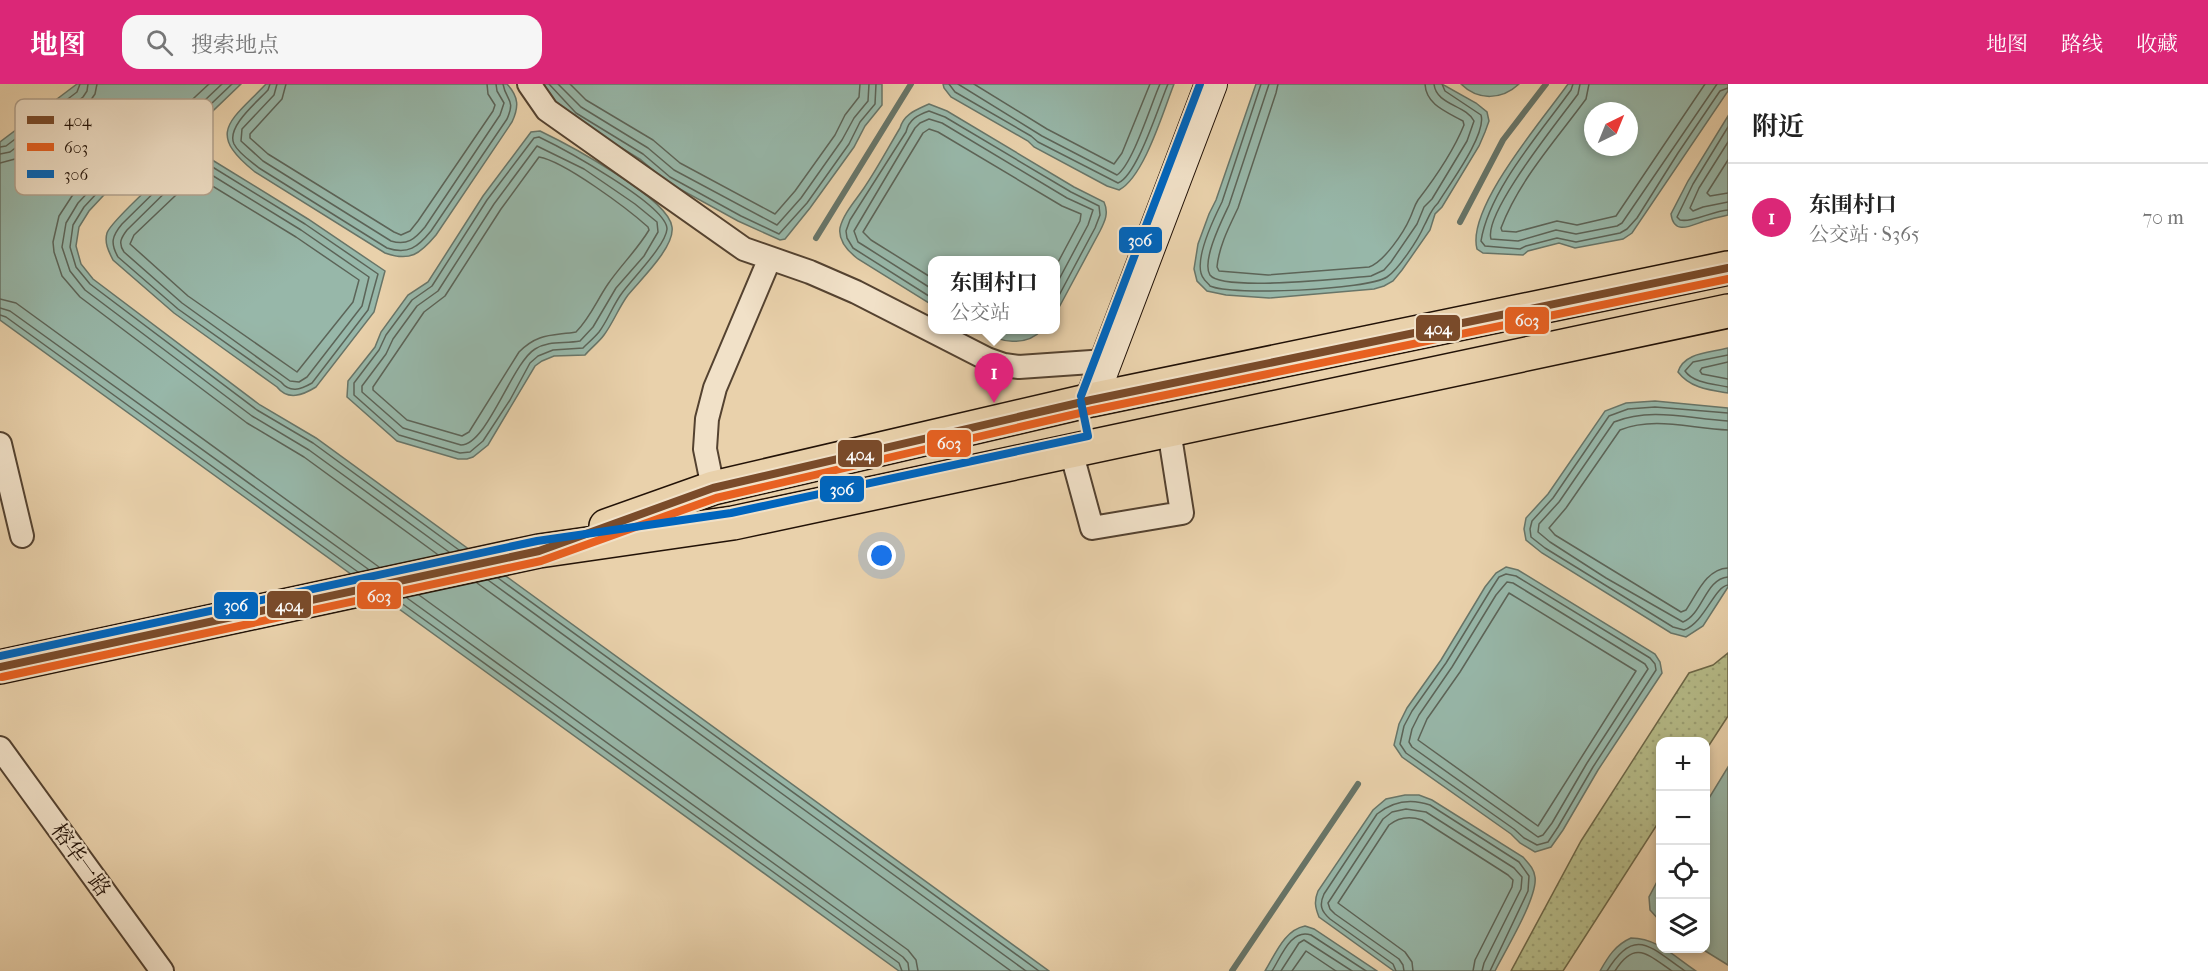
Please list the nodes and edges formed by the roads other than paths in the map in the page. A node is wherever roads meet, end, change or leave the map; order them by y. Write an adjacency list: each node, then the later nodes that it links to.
1 (529, 84): 3 (street)
2 (1211, 84): 8 (street)
3 (770, 258): 6 (street); 13 (street)
4 (1728, 268): 9 (main road)
5 (1728, 311): 10 (main road)
6 (928, 329)
7 (938, 334): 8 (street)
8 (1106, 361): 9 (street)
9 (1091, 400): 12 (main road); 13 (main road)
10 (1169, 430): 12 (main road); 12 (street)
11 (0, 444): 14 (street)
12 (1086, 448): 15 (main road)
13 (713, 488): 15 (main road)
14 (22, 536)
15 (539, 550): 16 (main road)
16 (0, 667)
17 (0, 748): 18 (street, 榕华一路)
18 (162, 971)

